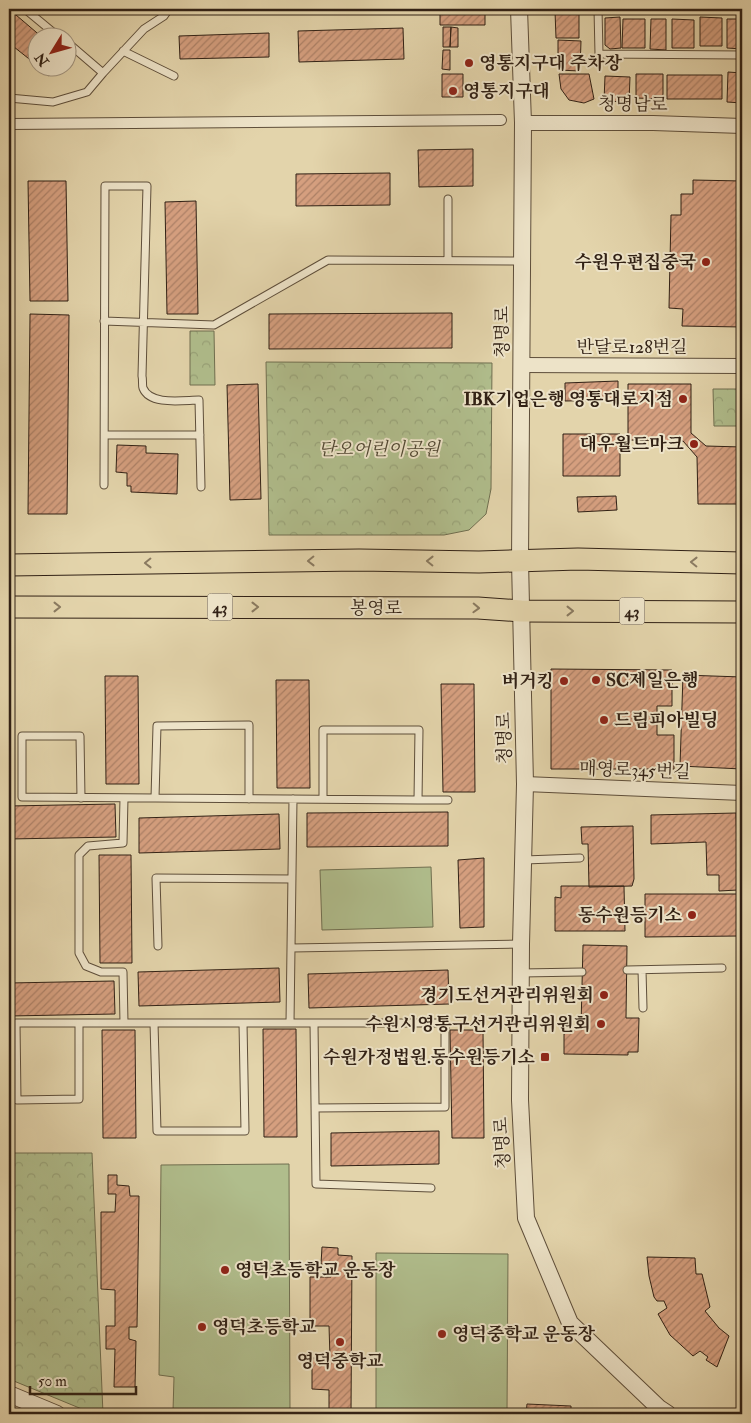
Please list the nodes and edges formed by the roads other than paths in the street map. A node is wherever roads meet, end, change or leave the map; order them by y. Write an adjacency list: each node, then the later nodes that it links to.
1 (25, 9): 5 (lane)
2 (169, 9): 6 (lane)
3 (519, 9): 13 (street, 청명로)
4 (598, 9): 8 (lane)
5 (48, 28)
6 (123, 51): 9 (lane); 10 (lane)
7 (78, 52): 9 (lane)
8 (742, 55)
9 (103, 73): 11 (lane)
10 (174, 76)
11 (9, 98)
12 (501, 120): 14 (street)
13 (523, 123): 15 (street, 청명남로); 18 (street, 청명로)
14 (9, 124)
15 (742, 126)
16 (448, 199): 17 (lane)
17 (448, 259): 18 (lane); 20 (lane)
18 (522, 261): 21 (street, 청명로)
19 (104, 321): 20 (lane); 20 (lane); 23 (lane)
20 (144, 322): 24 (lane)
21 (522, 365): 22 (street, 반달로128번길); 27 (street, 청명로)
22 (742, 366)
23 (105, 435): 24 (lane); 25 (lane)
24 (200, 436): 26 (lane)
25 (104, 485)
26 (201, 487)
27 (520, 561): 28 (main road, one-way to 27); 29 (main road, one-way to 29); 31 (street, 청명로)
28 (742, 563)
29 (9, 565)
30 (9, 606): 31 (main road, 봉영로 / 43, one-way to 31)
31 (521, 611): 32 (main road, 봉영로 / 43, one-way to 32); 33 (street, 청명로)
32 (742, 612)
33 (525, 784): 34 (street, 매영로345번길); 44 (street, 청명로)
34 (742, 793)
35 (81, 798): 35 (lane); 36 (lane)
36 (124, 798): 37 (lane); 56 (lane)
37 (155, 798): 38 (lane); 38 (lane)
38 (249, 799): 39 (lane)
39 (293, 799): 40 (lane); 45 (lane)
40 (323, 799): 41 (lane); 41 (lane)
41 (418, 800): 42 (lane)
42 (448, 800)
43 (580, 858): 44 (lane)
44 (523, 860): 46 (street, 청명로)
45 (292, 879): 47 (lane); 48 (lane)
46 (521, 944): 48 (lane); 53 (street, 청명로)
47 (158, 946)
48 (292, 948): 59 (lane)
49 (722, 968): 51 (lane)
50 (627, 970): 51 (lane)
51 (642, 970): 54 (lane)
52 (582, 972): 53 (lane)
53 (521, 973): 65 (street, 청명로)
54 (643, 1008)
55 (78, 1023): 55 (lane); 56 (lane)
56 (124, 1023): 57 (lane)
57 (154, 1023): 58 (lane); 58 (lane)
58 (243, 1023): 59 (lane)
59 (290, 1023): 60 (lane)
60 (314, 1023): 61 (lane); 61 (lane)
61 (315, 1108): 62 (lane)
62 (431, 1188)
63 (9, 1394): 64 (street)
64 (57, 1414)
65 (668, 1414)

